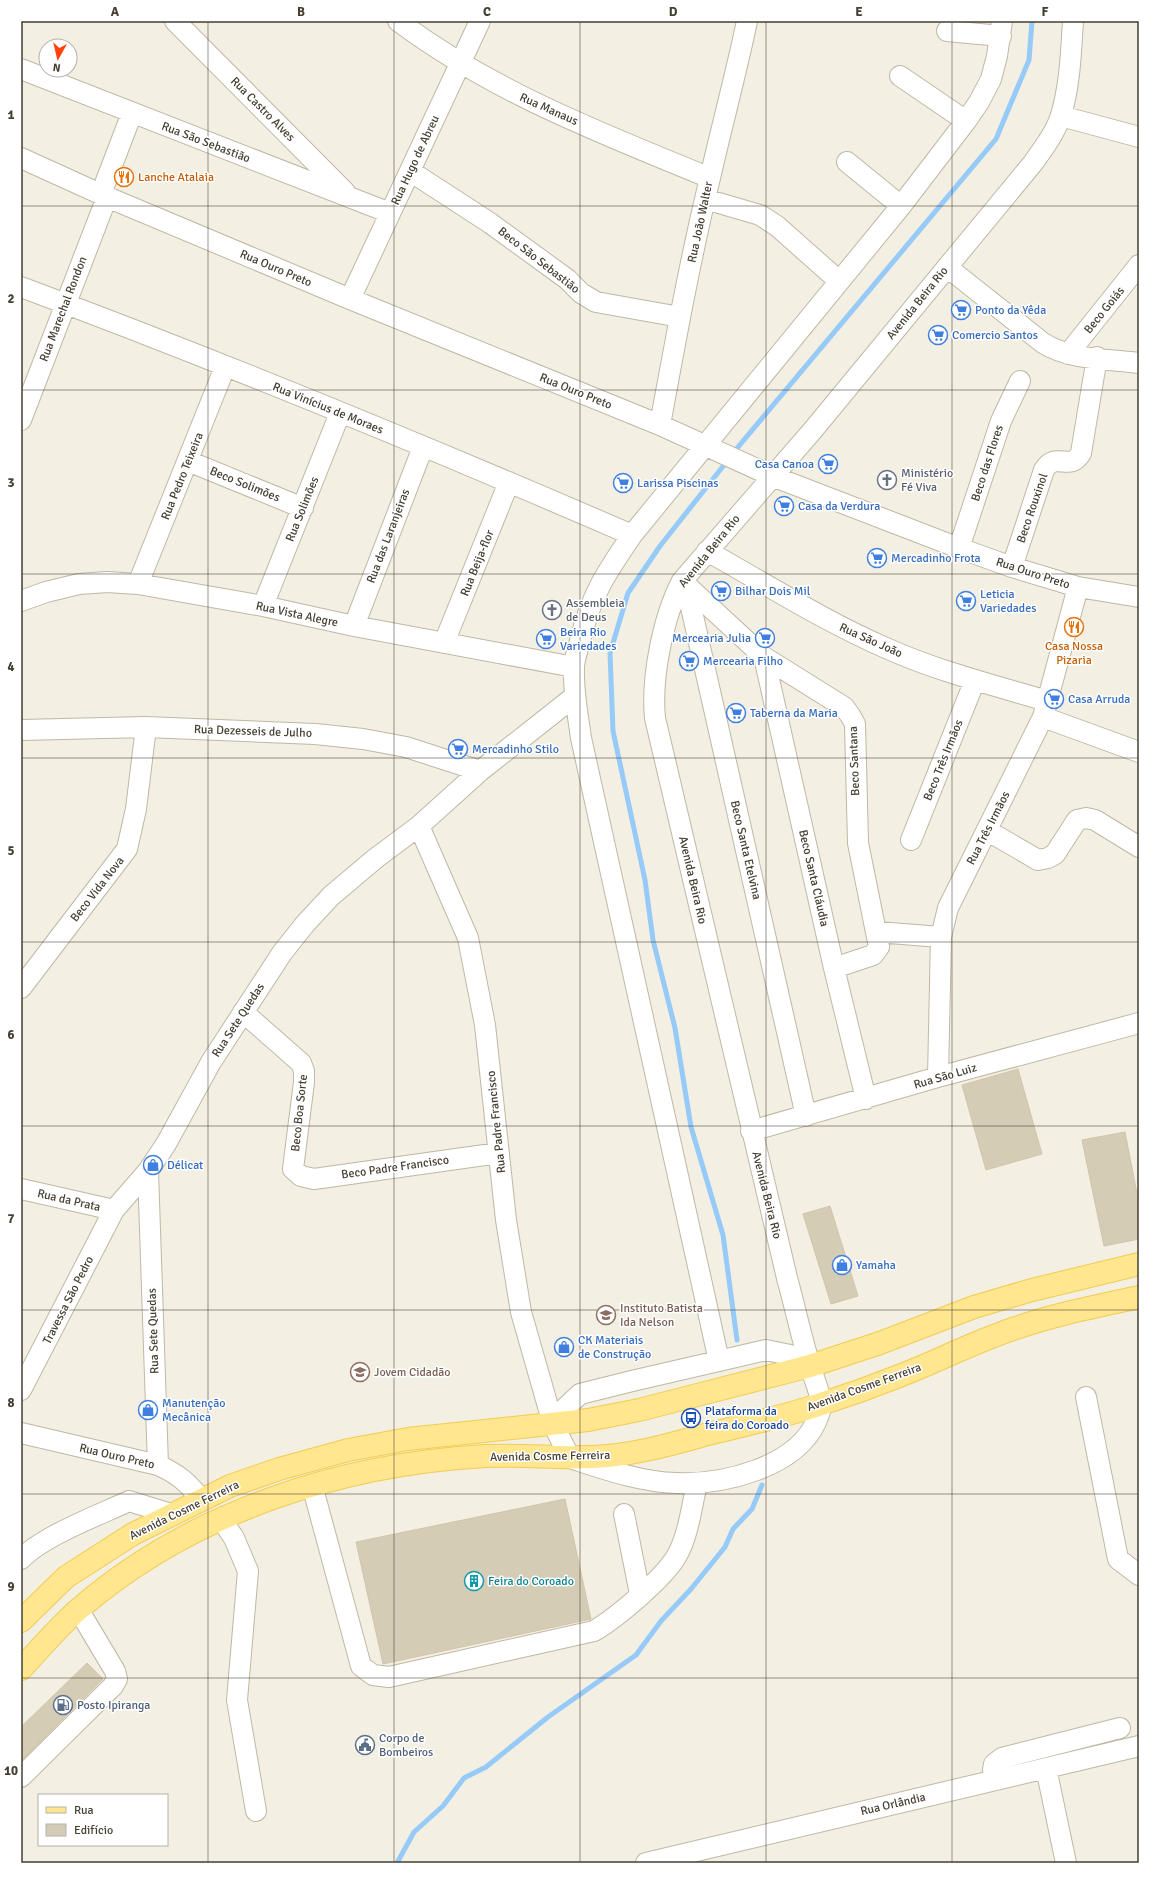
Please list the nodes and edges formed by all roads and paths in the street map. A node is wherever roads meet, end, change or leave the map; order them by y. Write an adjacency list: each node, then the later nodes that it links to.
1 (175, 21): 20 (street, Rua Castro Alves)
2 (398, 21): 8 (street, Rua Manaus)
3 (480, 21): 8 (street, Rua Hugo de Abreu)
4 (747, 21): 18 (street, Rua João Walter)
5 (1073, 21): 12 (street, Avenida Beira Rio)
6 (1002, 28): 7 (street); 13 (street)
7 (947, 30)
8 (461, 63): 17 (street, Rua Hugo de Abreu); 18 (street, Rua Manaus)
9 (21, 69): 11 (street, Rua São Sebastião)
10 (900, 76): 13 (street)
11 (132, 113): 19 (street, Rua Marechal Rondon); 20 (street, Rua São Sebastião)
12 (1061, 116): 14 (street); 24 (street, Avenida Beira Rio)
13 (966, 121): 22 (street)
14 (1139, 137)
15 (21, 158): 19 (street, Rua Ouro Preto)
16 (847, 162): 22 (street)
17 (410, 171): 23 (street, Rua Hugo de Abreu); 30 (street, Beco São Sebastião)
18 (710, 178): 21 (street, Rua João Walter)
19 (104, 196): 28 (street, Rua Ouro Preto); 29 (street, Rua Marechal Rondon)
20 (350, 197): 23 (street, Rua São Sebastião)
21 (705, 199): 26 (street); 30 (street, Rua João Walter)
22 (901, 206): 26 (street)
23 (390, 213): 28 (street, Rua Hugo de Abreu)
24 (947, 266): 31 (street); 43 (street, Avenida Beira Rio)
25 (1136, 275): 31 (street, Beco Goiás)
26 (839, 281): 40 (street)
27 (21, 286): 29 (street, Rua Vinícius de Moraes)
28 (350, 300): 39 (street, Rua Ouro Preto)
29 (65, 303): 34 (street, Rua Vinícius de Moraes); 36 (street, Rua Marechal Rondon)
30 (680, 317): 39 (street, Rua João Walter)
31 (1068, 354): 32 (street)
32 (1097, 358): 33 (street); 49 (street, Beco Rouxinol)
33 (1139, 363)
34 (225, 367): 37 (street, Rua Vinícius de Moraes); 42 (street, Rua Pedro Teixeira)
35 (1020, 381): 47 (street, Beco das Flores)
36 (25, 396): 38 (street, Rua Marechal Rondon)
37 (340, 413): 41 (street, Rua Vinícius de Moraes); 45 (street, Rua Solimões)
38 (21, 420)
39 (660, 425): 40 (street, Rua Ouro Preto)
40 (705, 445): 43 (street, Rua Ouro Preto); 46 (street)
41 (423, 447): 44 (street, Rua Vinícius de Moraes); 56 (street, Rua das Laranjeiras)
42 (188, 461): 45 (street, Beco Solimões); 51 (street, Rua Pedro Teixeira)
43 (767, 473): 47 (street, Rua Ouro Preto); 48 (street, Avenida Beira Rio)
44 (509, 482): 46 (street, Rua Vinícius de Moraes); 57 (street, Rua Beija-flor)
45 (302, 508): 55 (street, Rua Solimões)
46 (632, 535): 59 (street)
47 (959, 548): 49 (street, Rua Ouro Preto)
48 (707, 551): 50 (street, Avenida Beira Rio); 60 (street, Rua São João)
49 (1012, 566): 52 (street, Rua Ouro Preto)
50 (684, 583): 58 (street, Beco Santana); 79 (street, Beco Santa Etelvina); 80 (street, Avenida Beira Rio)
51 (138, 584): 54 (street, Rua Vista Alegre); 55 (street, Rua Vista Alegre)
52 (1078, 587): 53 (street, Rua Ouro Preto); 62 (street, Rua Três Irmãos)
53 (1139, 597)
54 (21, 601)
55 (263, 606): 56 (street, Rua Vista Alegre)
56 (354, 626): 57 (street, Rua Vista Alegre)
57 (444, 644): 59 (street, Rua Vista Alegre)
58 (764, 656): 71 (street, Beco Santana); 73 (street, Beco Santa Cláudia)
59 (574, 667): 61 (street)
60 (975, 680): 62 (street, Rua São João); 69 (street, Beco Três Irmãos)
61 (575, 696): 66 (street, Rua Sete Quedas); 88 (street)
62 (1045, 709): 65 (street, Rua São João); 68 (street, Rua Três Irmãos)
63 (146, 727): 64 (street, Rua Dezesseis de Julho); 66 (street, Rua Dezesseis de Julho); 74 (street, Beco Vida Nova)
64 (21, 730)
65 (1139, 752)
66 (480, 771): 67 (street, Rua Sete Quedas)
67 (419, 826): 75 (street, Rua Sete Quedas); 81 (street, Rua Padre Francisco)
68 (988, 831): 70 (street); 72 (street, Rua Três Irmãos)
69 (911, 840)
70 (1139, 847)
71 (877, 932): 72 (street); 73 (street, Beco Santana)
72 (941, 937): 77 (street, Rua Três Irmãos)
73 (834, 968): 78 (street, Beco Santa Cláudia)
74 (21, 988)
75 (242, 1012): 82 (street, Beco Boa Sorte); 83 (street, Rua Sete Quedas)
76 (1139, 1023): 77 (street, Rua São Luiz)
77 (938, 1077): 78 (street, Rua São Luiz)
78 (866, 1099): 79 (street, Rua São Luiz)
79 (806, 1116): 80 (street, Rua São Luiz)
80 (751, 1131): 89 (street, Avenida Beira Rio)
81 (499, 1153): 82 (street, Beco Padre Francisco); 93 (street, Rua Padre Francisco)
82 (293, 1169)
83 (148, 1171): 85 (street, Rua da Prata); 96 (street, Rua Sete Quedas)
84 (21, 1189): 85 (street, Rua da Prata)
85 (114, 1210): 90 (street, Travessa São Pedro)
86 (1139, 1264): 89 (main road, Avenida Cosme Ferreira)
87 (1139, 1296): 92 (main road, Avenida Cosme Ferreira)
88 (719, 1361): 89 (street); 93 (street)
89 (810, 1366): 92 (street, Avenida Beira Rio); 93 (main road, Avenida Cosme Ferreira)
90 (21, 1390)
91 (1086, 1397): 104 (street)
92 (822, 1404): 95 (main road, Avenida Cosme Ferreira); 97 (street)
93 (553, 1424): 95 (street, Rua Padre Francisco); 99 (main road, Avenida Cosme Ferreira)
94 (21, 1433): 96 (street, Rua Ouro Preto)
95 (570, 1458): 97 (street); 98 (main road, Avenida Cosme Ferreira)
96 (158, 1465): 99 (street, Rua Ouro Preto)
97 (697, 1483): 105 (street)
98 (312, 1485): 102 (main road, Avenida Cosme Ferreira); 105 (street)
99 (202, 1499): 100 (main road, Avenida Cosme Ferreira)
100 (171, 1514): 103 (street); 107 (main road, Avenida Cosme Ferreira)
101 (624, 1514): 105 (street)
102 (221, 1519): 106 (main road, Avenida Cosme Ferreira); 114 (street)
103 (21, 1559)
104 (1139, 1575)
105 (640, 1594)
106 (78, 1609): 108 (main road, Avenida Cosme Ferreira); 112 (street)
107 (21, 1621)
108 (21, 1669)
109 (1120, 1728): 113 (street)
110 (1139, 1746): 111 (street, Rua Orlândia)
111 (1046, 1768): 113 (street, Rua Orlândia); 116 (street)
112 (21, 1777)
113 (996, 1780): 115 (street, Rua Orlândia)
114 (256, 1811)
115 (646, 1863)
116 (1066, 1863)

